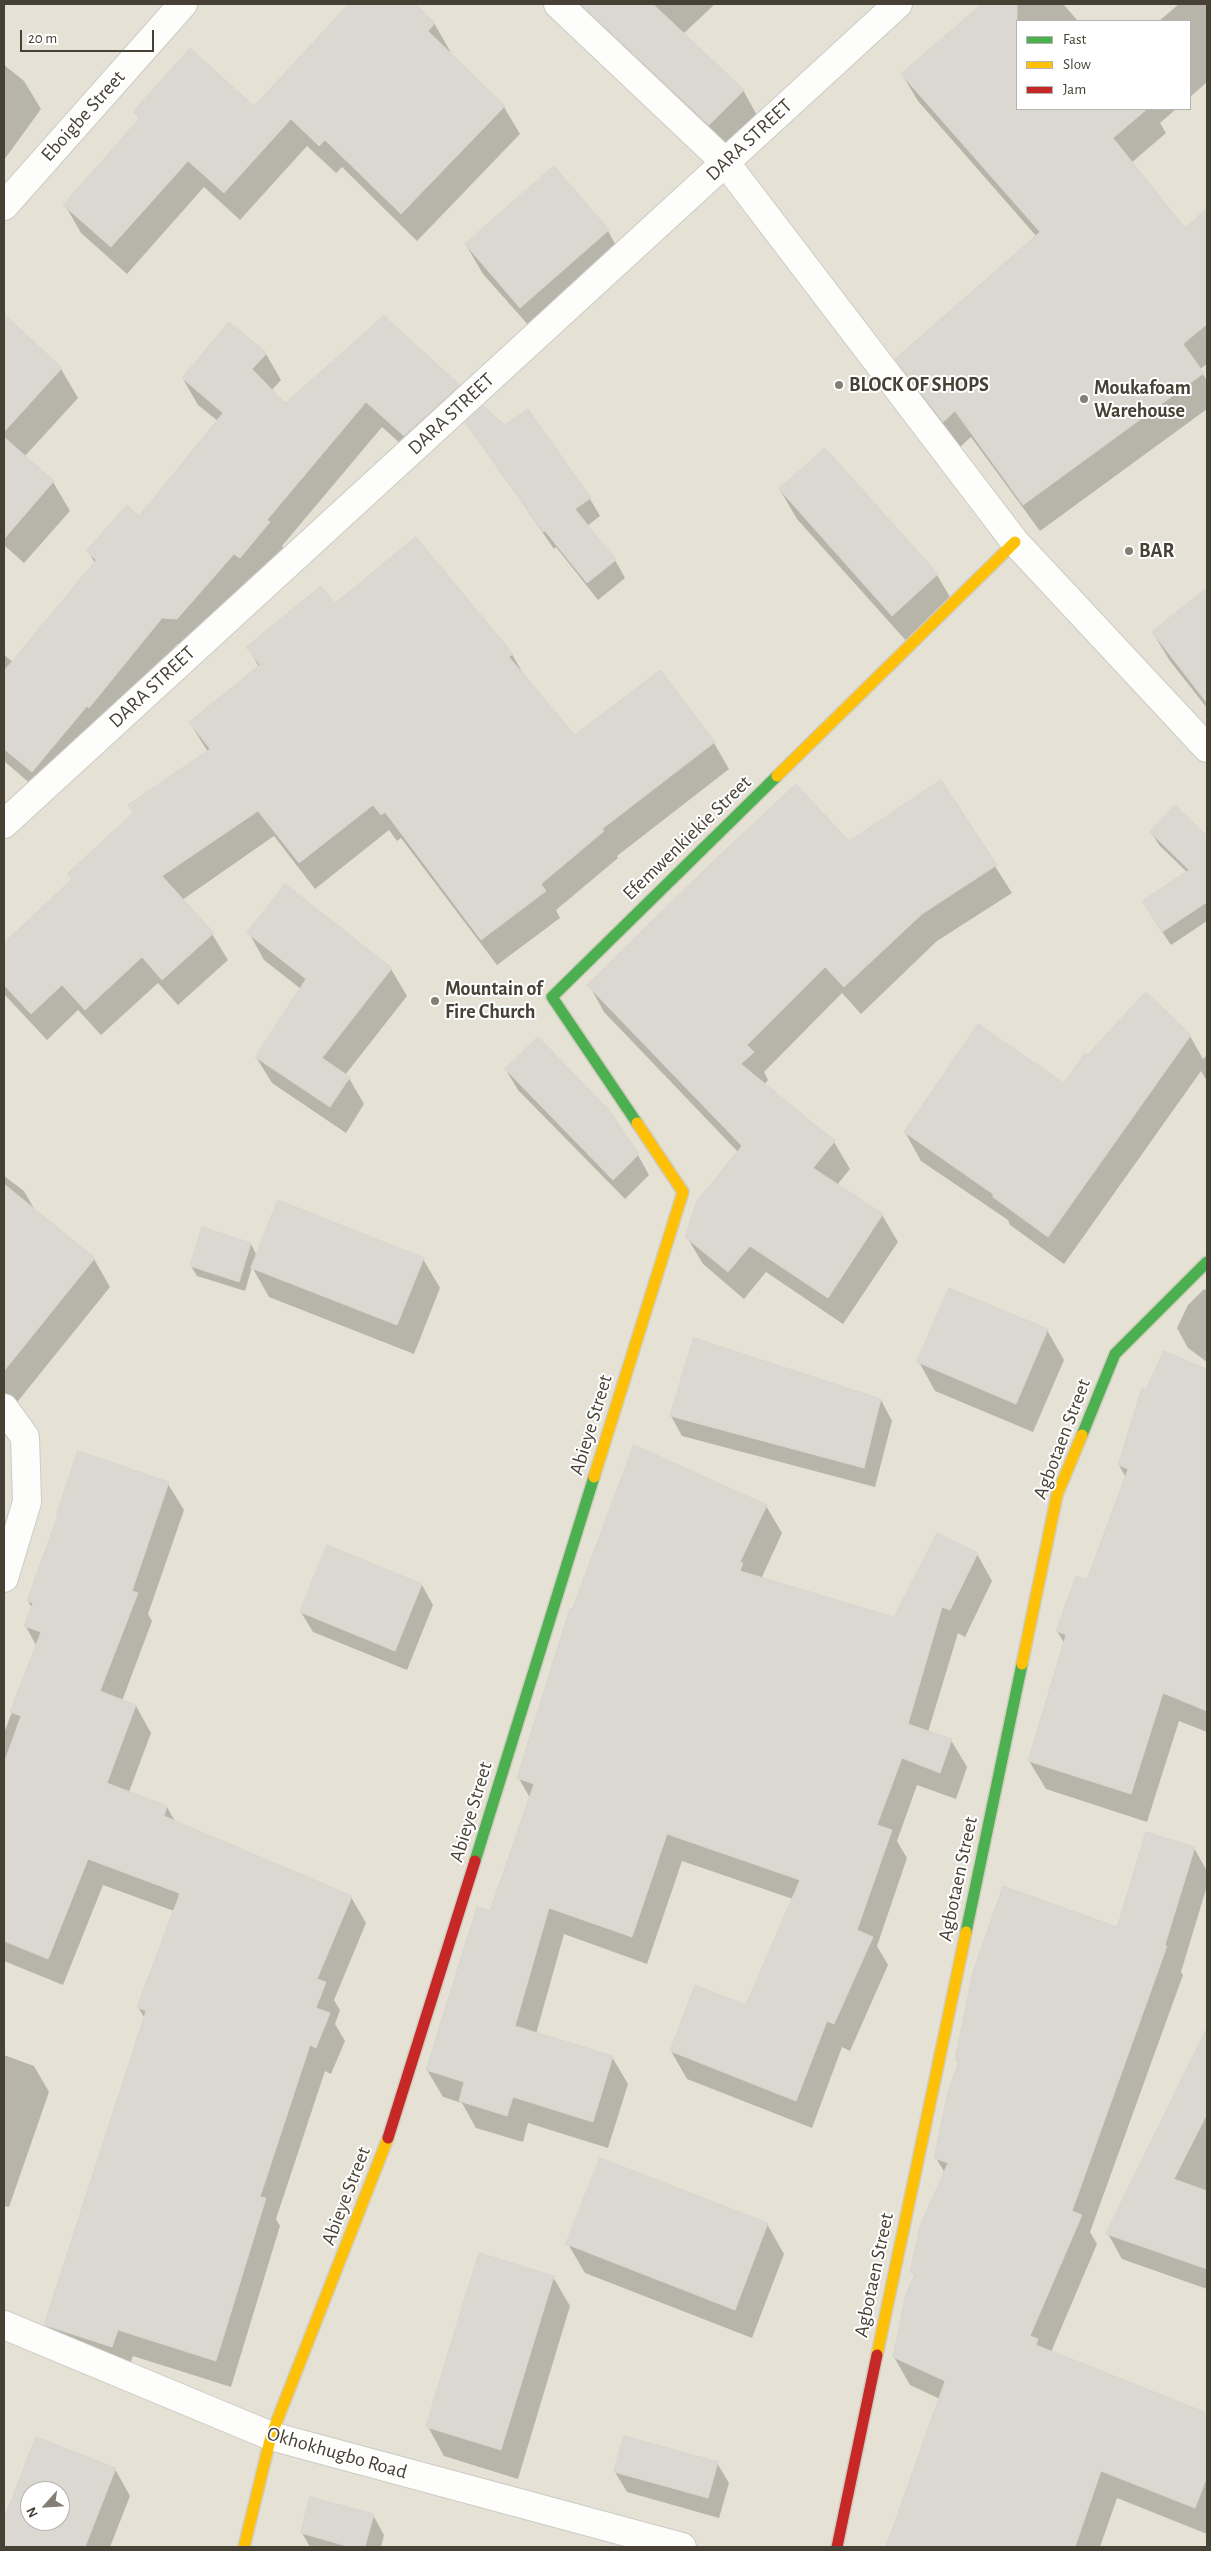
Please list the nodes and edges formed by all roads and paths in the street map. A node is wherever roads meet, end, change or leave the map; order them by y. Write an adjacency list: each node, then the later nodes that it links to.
1 (183, 4): 5 (street, Eboigbe Street)
2 (558, 4): 4 (street)
3 (898, 4): 4 (street, DARA STREET)
4 (725, 162): 6 (street); 8 (street, DARA STREET)
5 (4, 206)
6 (1015, 542): 7 (street); 9 (street, Efemwenkiekie Street)
7 (1207, 748)
8 (4, 824)
9 (683, 1192): 14 (street, Abieye Street)
10 (1207, 1262): 17 (street, Agbotaen Street)
11 (4, 1408): 12 (street)
12 (4, 1578)
13 (4, 2325): 14 (street, Okhokhugbo Road)
14 (272, 2436): 15 (street, Abieye Street); 16 (street, Okhokhugbo Road)
15 (244, 2547)
16 (682, 2547)
17 (836, 2547)

